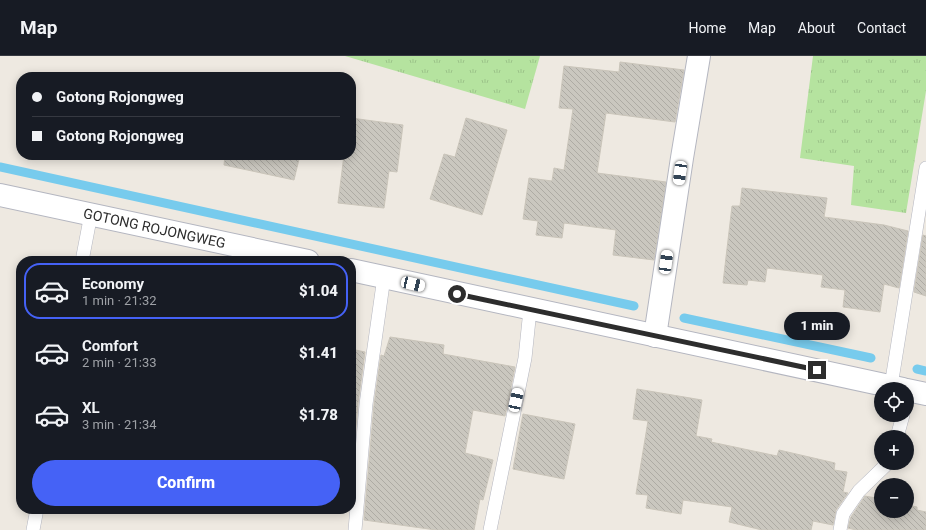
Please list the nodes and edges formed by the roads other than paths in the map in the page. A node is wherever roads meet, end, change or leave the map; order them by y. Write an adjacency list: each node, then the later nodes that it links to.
1 (699, 56): 10 (street)
2 (926, 168): 11 (lane)
3 (0, 195): 4 (street, GOTONG ROJONGWEG)
4 (91, 214): 5 (street, GOTONG ROJONGWEG); 6 (lane)
5 (254, 255)
6 (83, 256)
7 (356, 271): 8 (street)
8 (384, 277): 9 (street); 16 (lane)
9 (530, 310): 10 (street); 17 (lane)
10 (656, 336): 12 (street)
11 (908, 382)
12 (874, 384)
13 (881, 470): 18 (lane)
14 (36, 514): 15 (lane)
15 (33, 530)
16 (355, 530)
17 (490, 530)
18 (840, 530)

